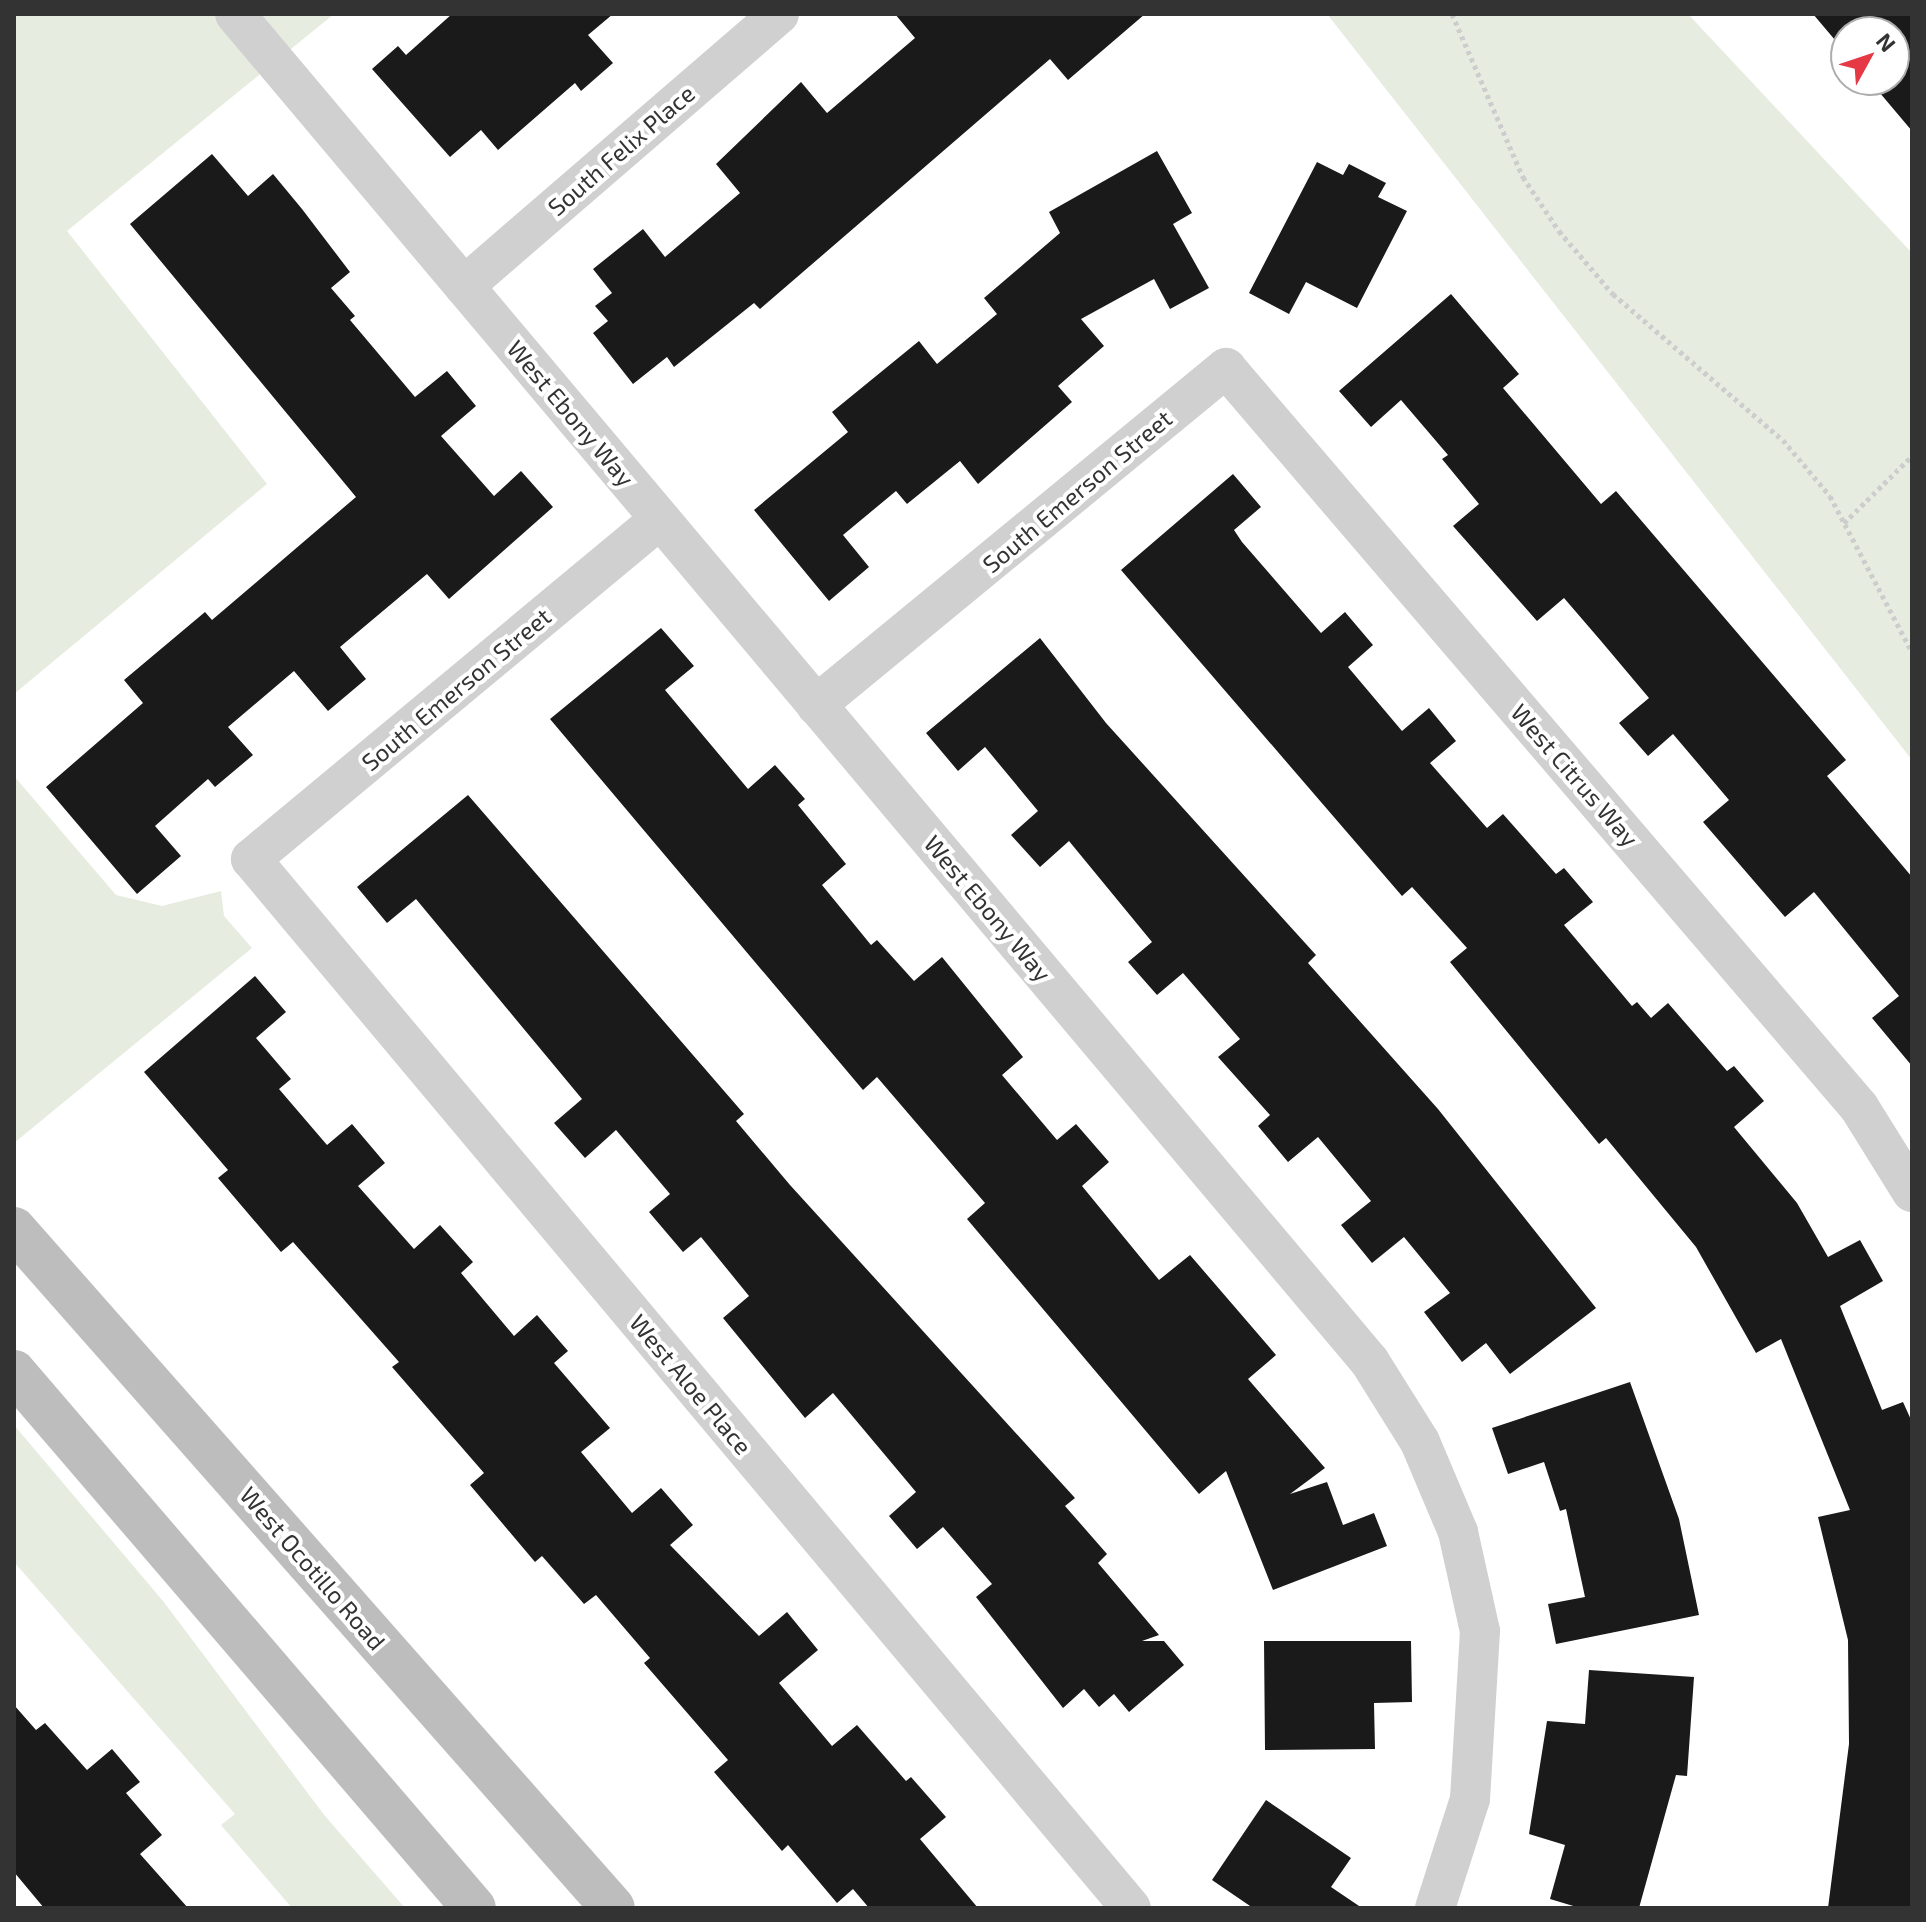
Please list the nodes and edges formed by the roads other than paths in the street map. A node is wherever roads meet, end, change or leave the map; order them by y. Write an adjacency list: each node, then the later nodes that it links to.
1 (235, 14): 3 (street, West Ebony Way)
2 (779, 14): 3 (street, South Felix Place)
3 (464, 286): 5 (street, West Ebony Way)
4 (1226, 368): 6 (street, South Emerson Street); 8 (street, West Citrus Way)
5 (660, 519): 6 (street, West Ebony Way); 7 (street, South Emerson Street)
6 (816, 705): 14 (street, West Ebony Way)
7 (251, 859): 13 (street, West Aloe Place)
8 (1912, 1192)
9 (14, 1229): 12 (main road, West Ocotillo Road)
10 (14, 1372): 11 (main road)
11 (474, 1908)
12 (613, 1908)
13 (1131, 1908)
14 (1435, 1908)

